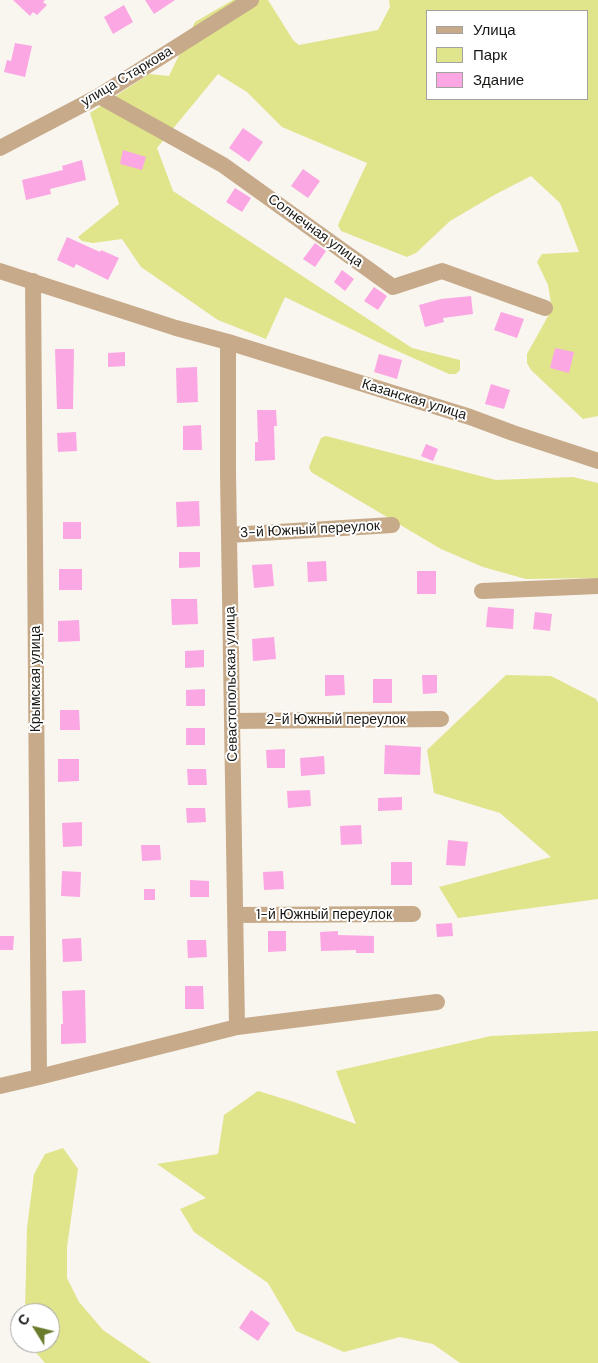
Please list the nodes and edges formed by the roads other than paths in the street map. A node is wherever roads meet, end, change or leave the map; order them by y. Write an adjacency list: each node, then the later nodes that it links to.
1 (251, 0): 2 (street, улица Старкова)
2 (98, 96): 3 (street, улица Старкова); 6 (street, Солнечная улица)
3 (0, 148)
4 (0, 271): 5 (street, Казанская улица)
5 (33, 281): 7 (street, Казанская улица); 19 (street, Крымская улица)
6 (545, 308)
7 (228, 342): 8 (street, Казанская улица); 10 (street, Севастопольская улица)
8 (598, 461)
9 (392, 525): 10 (street, 3-й Южный переулок)
10 (229, 535): 14 (street, Севастопольская улица)
11 (598, 586): 12 (street)
12 (482, 591)
13 (440, 719): 14 (street, 2-й Южный переулок)
14 (232, 721): 16 (street, Севастопольская улица)
15 (413, 914): 16 (street, 1-й Южный переулок)
16 (236, 915): 18 (street, Севастопольская улица)
17 (437, 1002): 18 (street)
18 (237, 1027): 19 (street)
19 (39, 1078): 20 (street)
20 (0, 1086)

